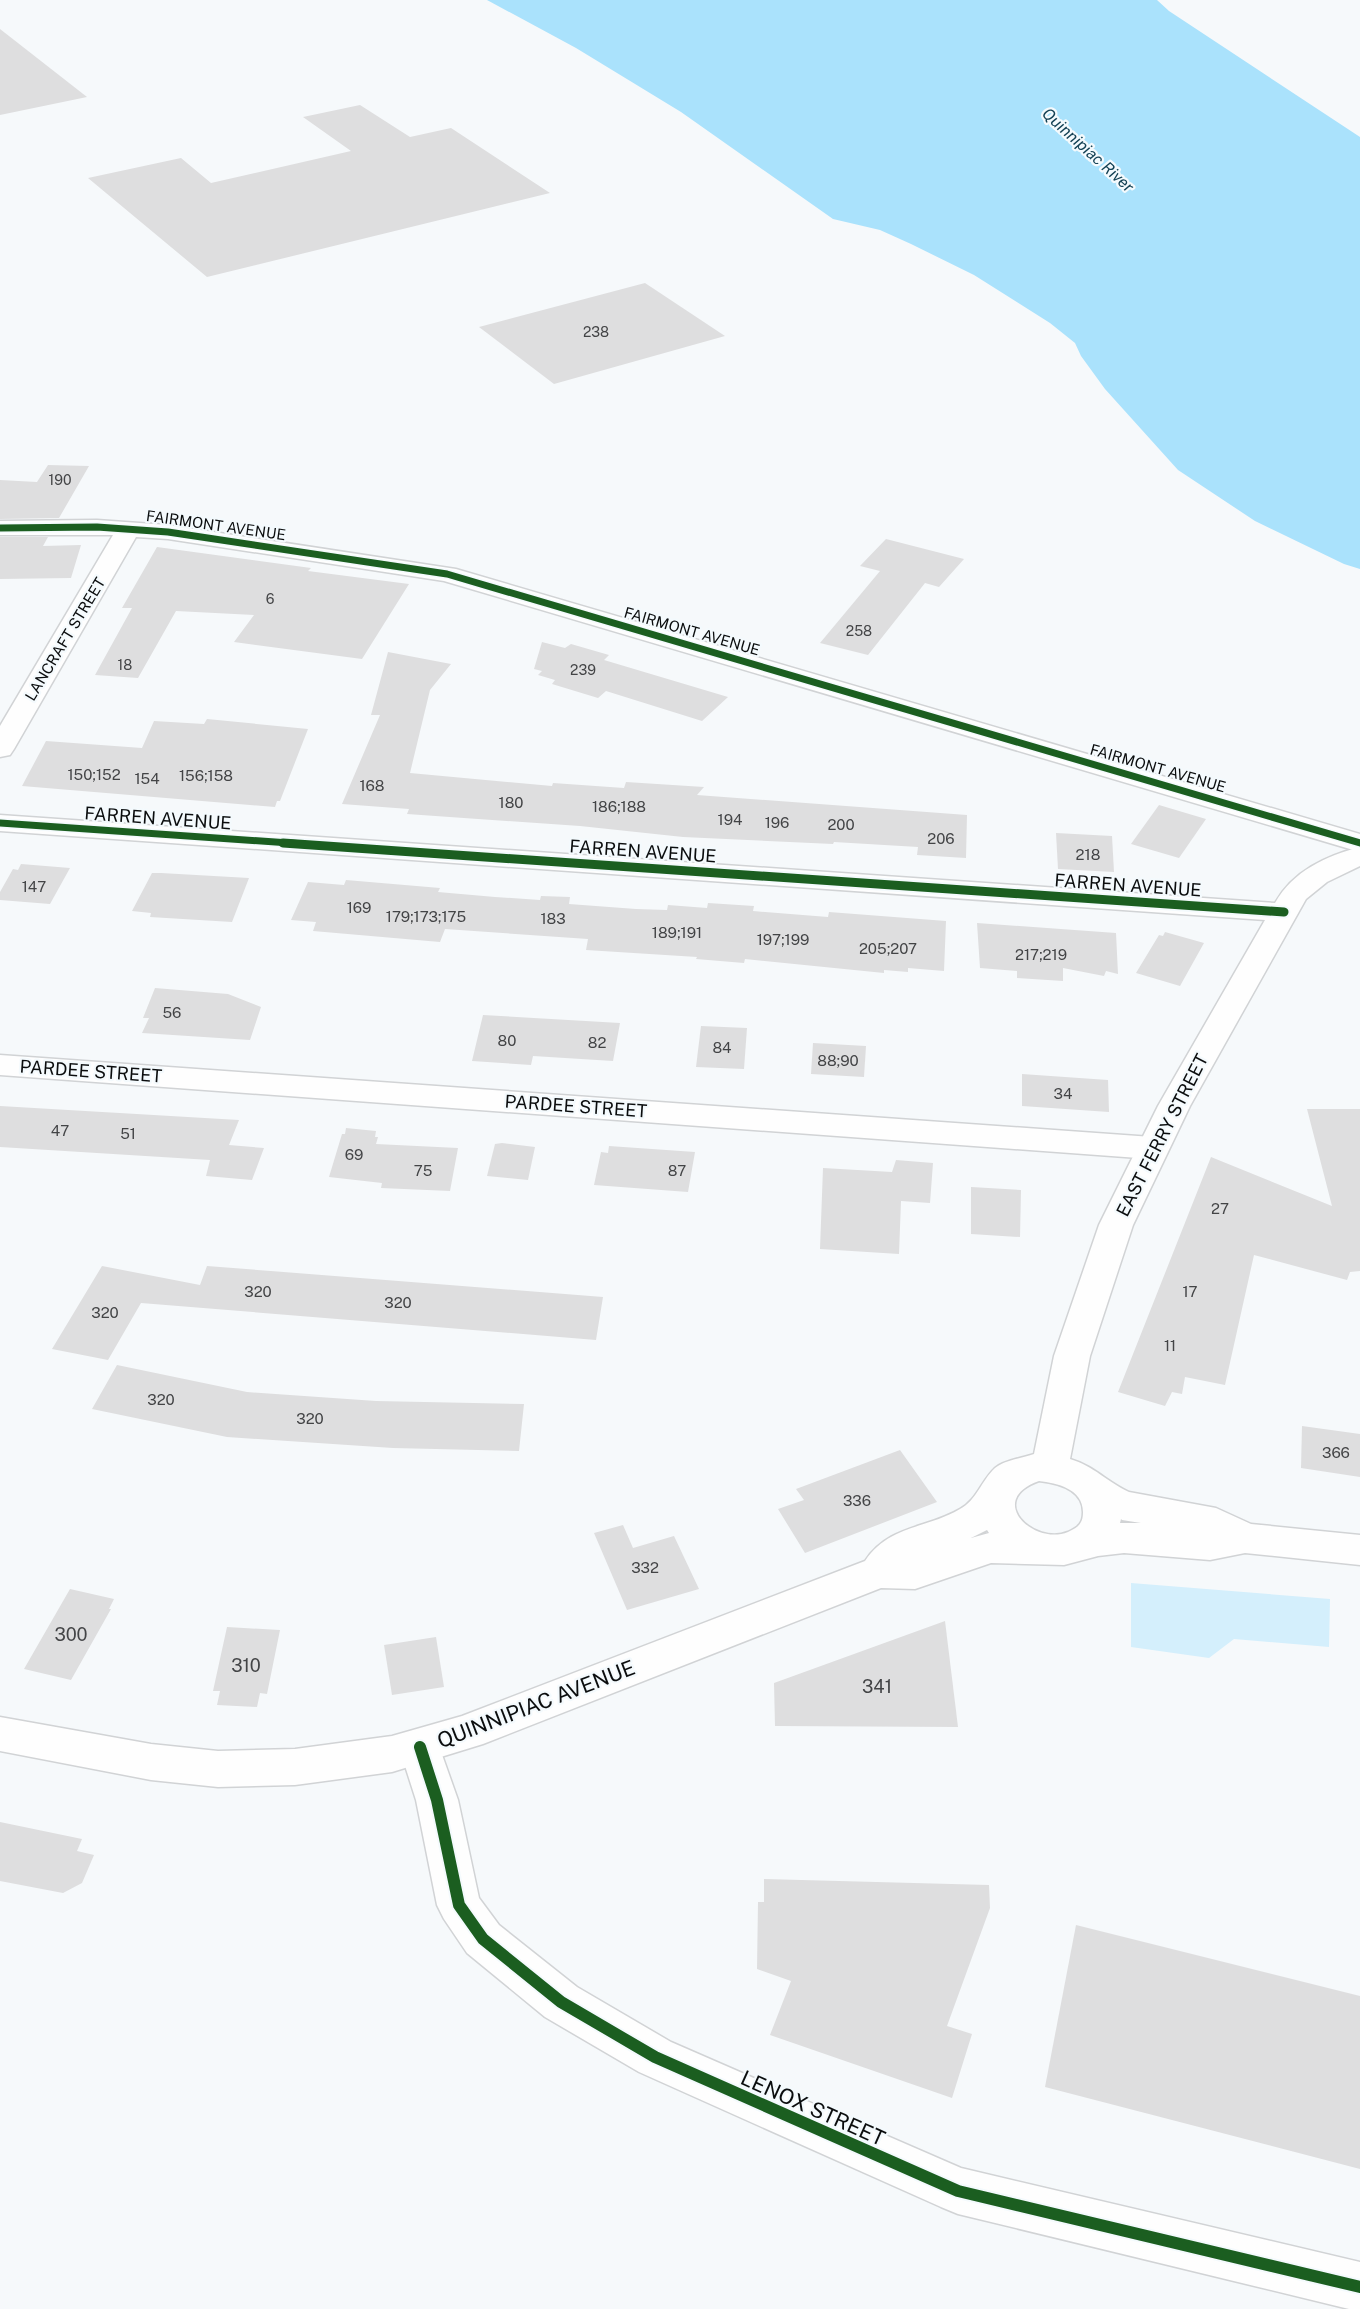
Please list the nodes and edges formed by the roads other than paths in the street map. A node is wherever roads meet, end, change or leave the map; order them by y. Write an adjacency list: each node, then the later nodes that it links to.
1 (0, 528): 2 (street, FAIRMONT AVENUE)
2 (129, 528): 3 (street, LANCRAFT STREET); 5 (street, FAIRMONT AVENUE)
3 (0, 748)
4 (0, 823): 7 (street, FARREN AVENUE)
5 (1360, 843)
6 (1360, 856): 7 (street, EAST FERRY STREET)
7 (1284, 912): 9 (street, EAST FERRY STREET)
8 (0, 1065): 9 (street, PARDEE STREET)
9 (1152, 1148): 10 (street, EAST FERRY STREET)
10 (1050, 1467): 11 (street); 12 (street)
11 (1093, 1488): 13 (street); 14 (street)
12 (996, 1497): 15 (street); 17 (street, QUINNIPIAC AVENUE)
13 (1244, 1538): 14 (street); 16 (street)
14 (1081, 1545): 15 (street)
15 (1040, 1548): 17 (street, QUINNIPIAC AVENUE)
16 (1360, 1550)
17 (879, 1572): 19 (street, QUINNIPIAC AVENUE)
18 (0, 1734): 19 (street, QUINNIPIAC AVENUE)
19 (420, 1747): 20 (street, LENOX STREET)
20 (1360, 2287)

